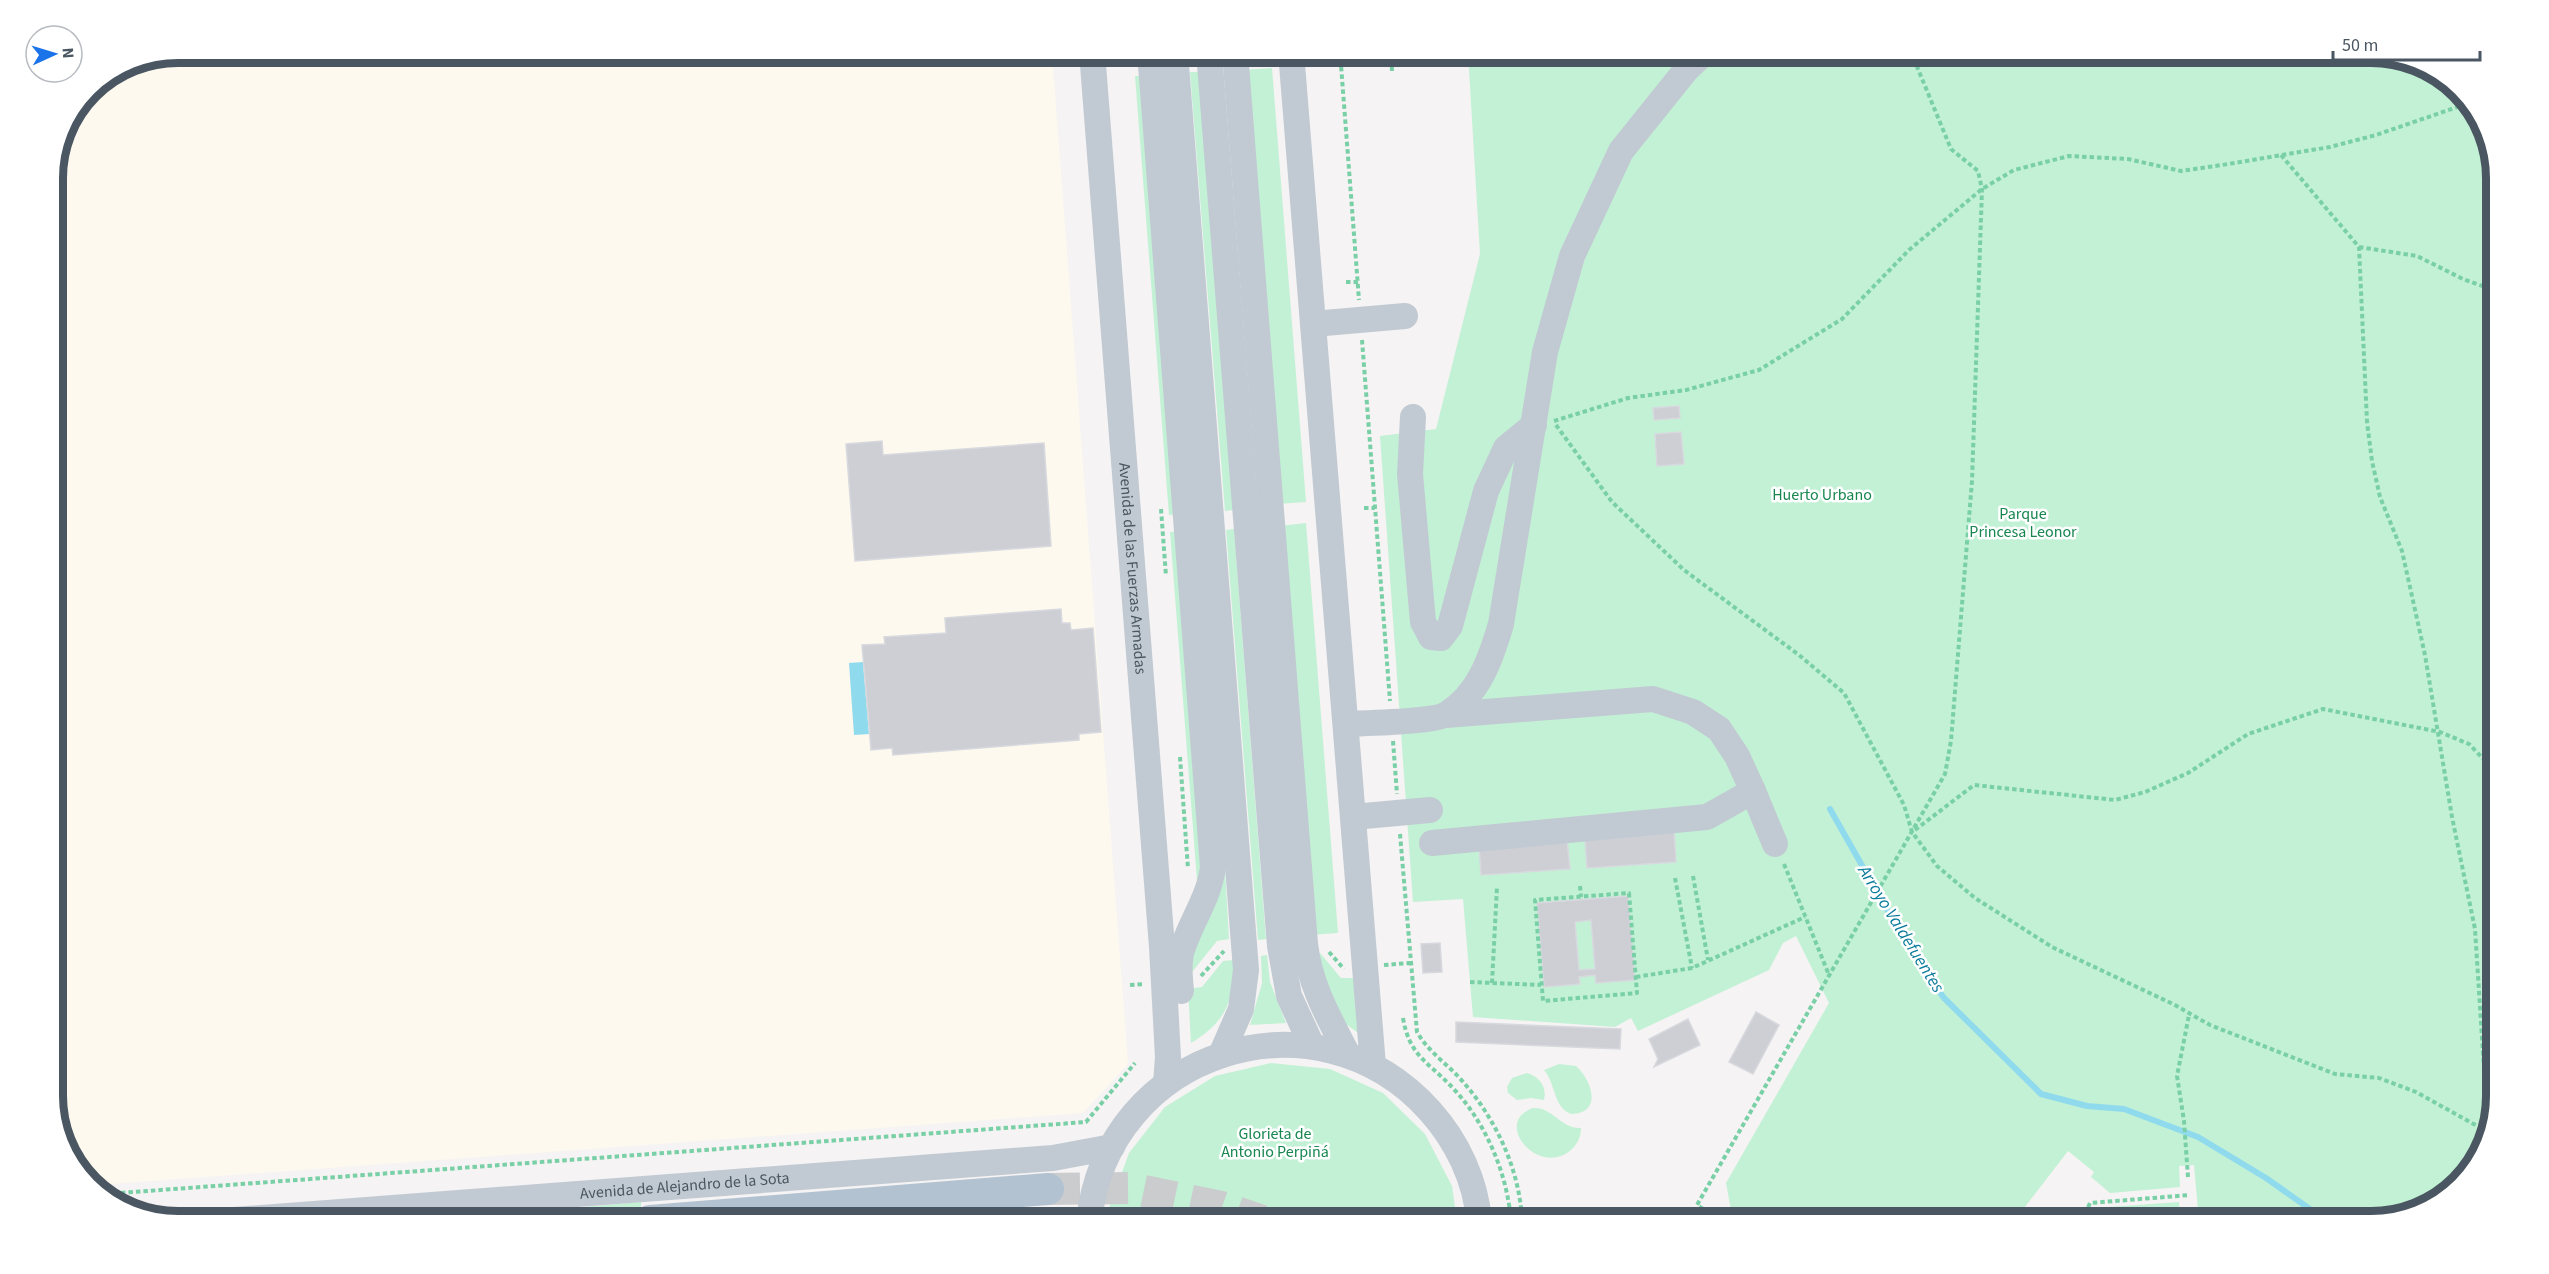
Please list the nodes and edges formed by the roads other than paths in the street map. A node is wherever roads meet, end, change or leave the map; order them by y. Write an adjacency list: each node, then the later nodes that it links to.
1 (1093, 63): 23 (street, Avenida de las Fuerzas Armadas)
2 (1151, 63): 23 (street)
3 (1176, 63): 20 (street)
4 (1210, 63): 19 (street)
5 (1236, 63): 21 (street)
6 (1293, 63): 9 (street)
7 (1693, 63): 11 (street)
8 (1405, 316): 9 (street)
9 (1313, 324): 13 (street)
10 (1413, 417): 11 (street)
11 (1543, 423): 12 (street)
12 (1446, 715): 13 (street); 14 (street)
13 (1346, 724): 16 (street)
14 (1753, 791): 17 (street); 18 (street)
15 (1430, 810): 16 (street)
16 (1353, 817): 22 (street)
17 (1432, 843)
18 (1775, 844)
19 (1312, 1046): 20 (street); 21 (street)
20 (1221, 1055): 23 (street)
21 (1348, 1055): 22 (street)
22 (1373, 1066): 29 (street)
23 (1175, 1078): 24 (street)
24 (1112, 1147): 26 (street, Avenida de Alejandro de la Sota); 28 (street)
25 (1048, 1189): 27 (main road, Avenida de Alejandro de la Sota)
26 (353, 1211)
27 (774, 1211)
28 (1091, 1211)
29 (1477, 1211)

